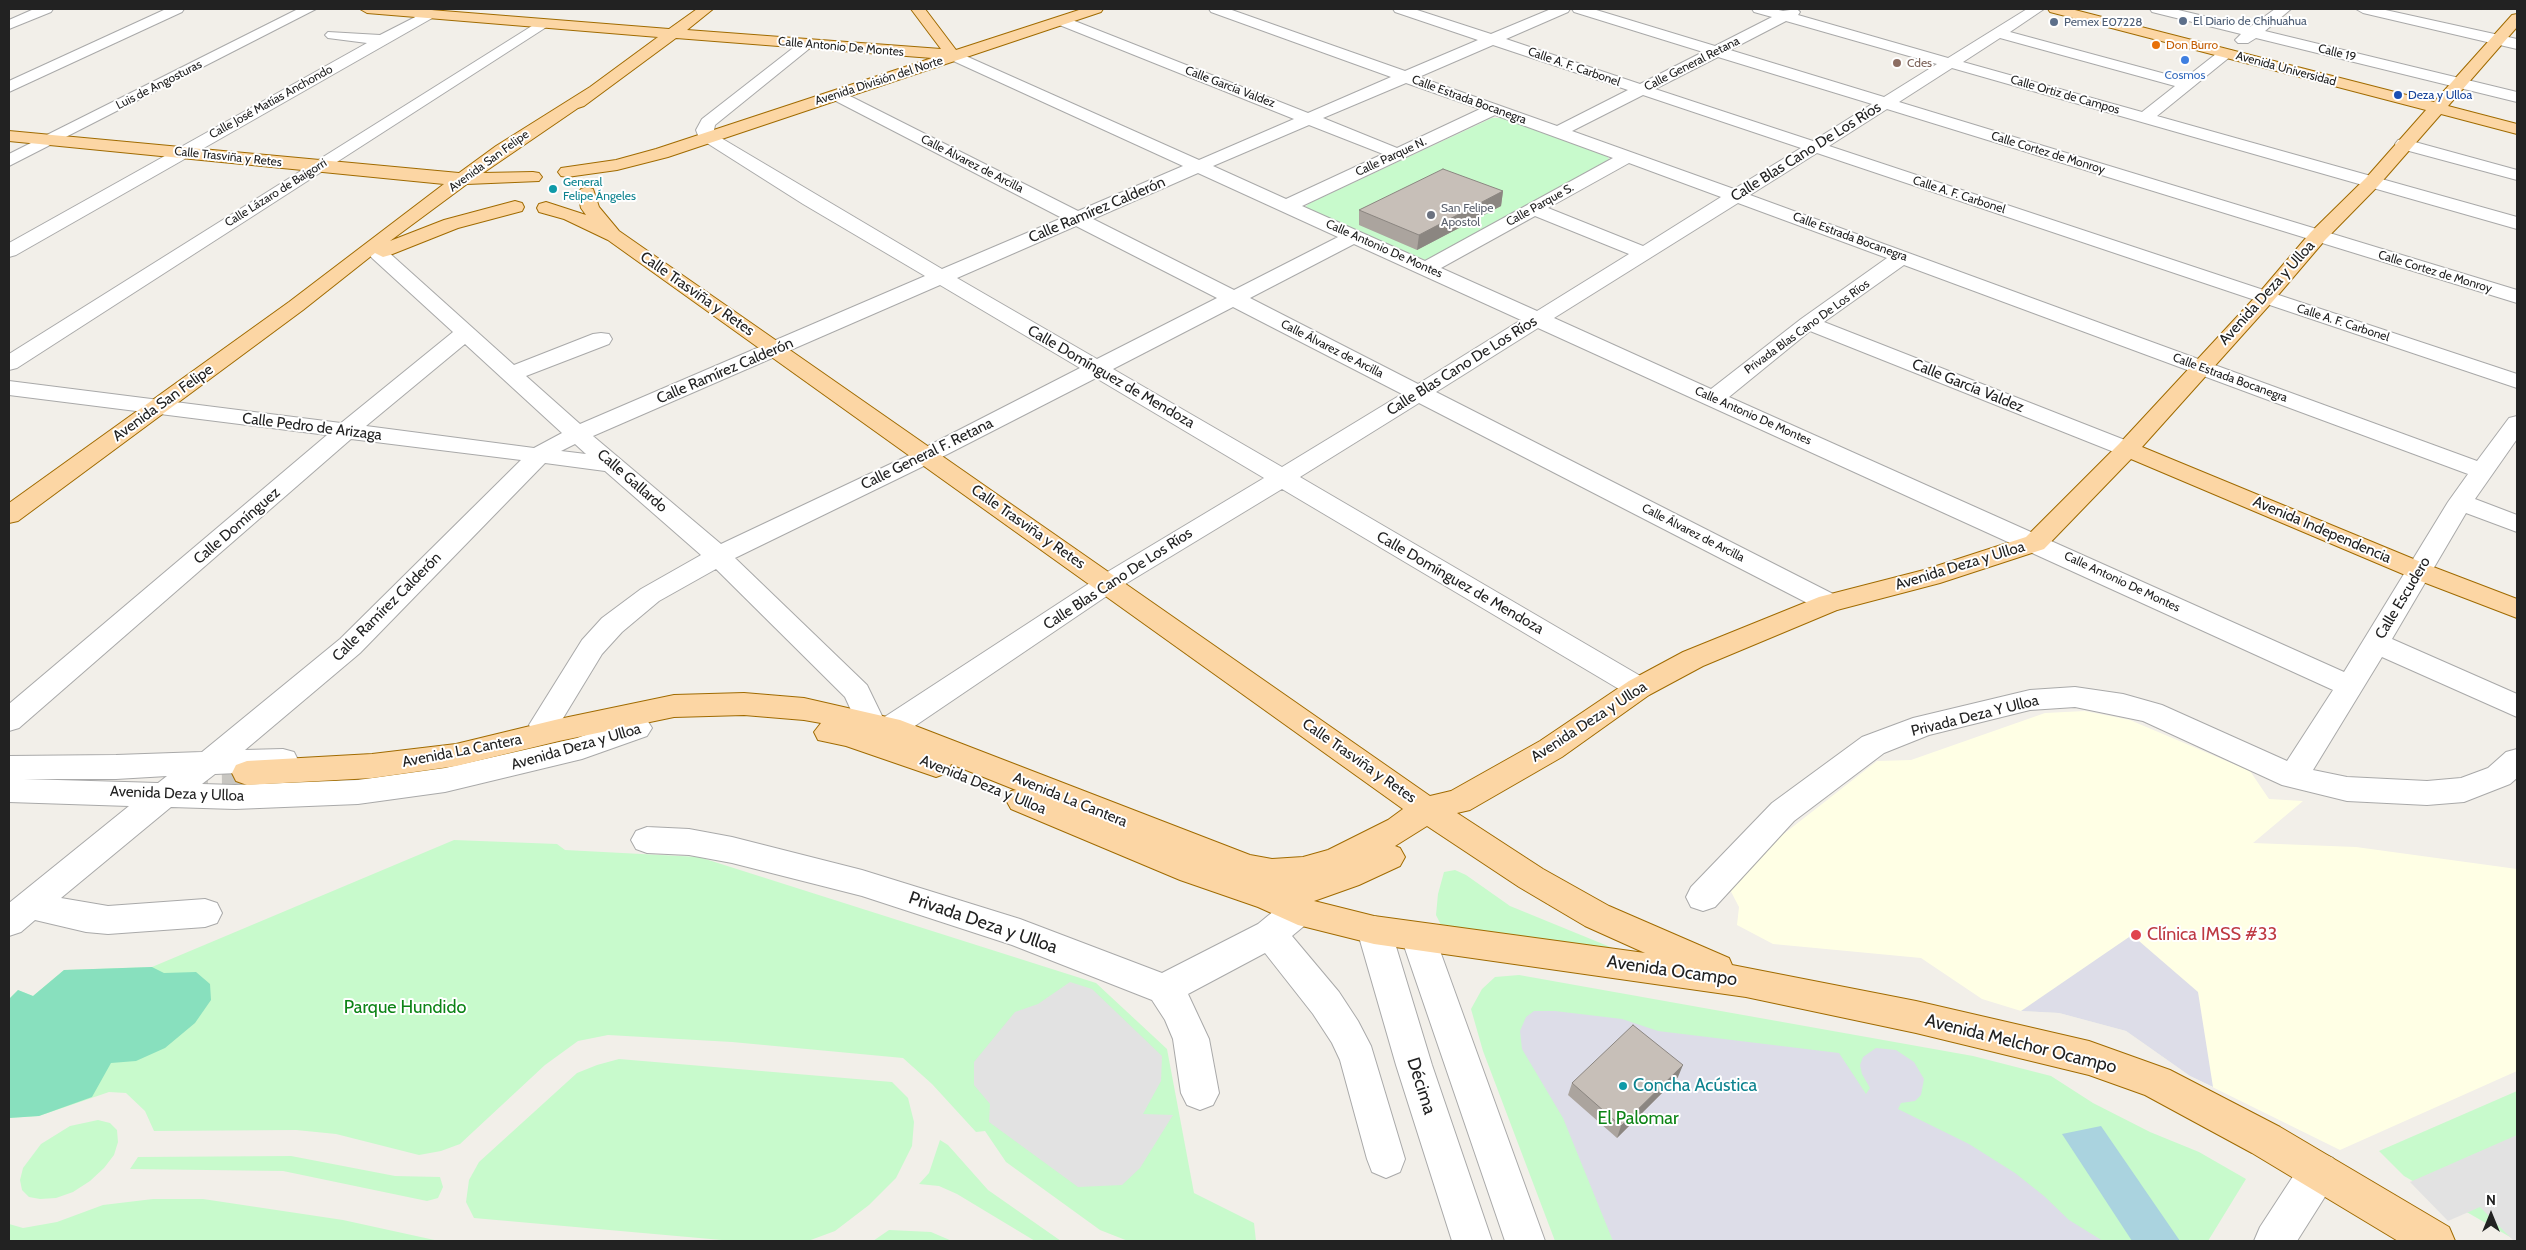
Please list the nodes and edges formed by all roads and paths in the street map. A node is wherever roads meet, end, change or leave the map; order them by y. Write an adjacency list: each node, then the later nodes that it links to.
1 (46, 9): 25 (street)
2 (177, 9): 43 (street)
3 (309, 9): 59 (street, Luis de Angosturas)
4 (367, 9): 21 (main road, Calle Antonio De Montes)
5 (706, 9): 27 (main road, Avenida San Felipe)
6 (918, 9): 37 (main road)
7 (1096, 9): 23 (main road, Avenida División del Norte)
8 (1216, 9): 39 (street, Calle Estrada Bocanegra)
9 (1400, 9): 30 (street, Calle A. F. Carbonel)
10 (1563, 9): 30 (street, Calle Ramírez Calderón)
11 (1580, 9): 35 (street, Calle Cortez de Monroy)
12 (1759, 9): 20 (street, Calle Ortiz de Campos)
13 (2037, 9): 28 (street, Calle Blas Cano De Los Ríos)
14 (2055, 9): 36 (main road, Avenida Universidad)
15 (2080, 9): 36 (main road, Avenida Universidad)
16 (2157, 9): 26 (street, Calle 19)
17 (2284, 9): 26 (street)
18 (2363, 9): 19 (street)
19 (2388, 11): 32 (street)
20 (1792, 12): 35 (street, Calle General Retana); 38 (street, Calle Ortiz de Campos)
21 (430, 14): 24 (main road, Calle Antonio De Montes); 31 (street, Calle José Matías Anchondo)
22 (2517, 18): 32 (main road, Avenida Deza y Ulloa)
23 (1062, 20): 37 (main road, Avenida División del Norte); 52 (street, Calle García Valdez)
24 (543, 23): 27 (main road, Calle Antonio De Montes); 67 (street, Calle Lázaro de Baigorri)
25 (9, 25)
26 (2253, 32): 36 (street); 41 (street, Calle 19)
27 (673, 33): 33 (main road, Calle Antonio De Montes); 46 (main road, Avenida San Felipe)
28 (1998, 33): 38 (street, Calle Blas Cano De Los Ríos); 42 (street)
29 (333, 36): 31 (street)
30 (1492, 39): 39 (street, Calle Ramírez Calderón); 45 (street, Calle A. F. Carbonel)
31 (383, 40): 62 (street, Calle José Matías Anchondo)
32 (2498, 40): 34 (street); 41 (main road, Avenida Deza y Ulloa)
33 (807, 44): 37 (main road, Calle Antonio De Montes); 58 (street)
34 (2517, 44)
35 (1718, 51): 45 (street, Calle General Retana); 49 (street, Calle Cortez de Monroy)
36 (2229, 51): 42 (street); 50 (main road, Avenida Universidad)
37 (951, 55): 47 (main road, Avenida División del Norte); 68 (street, Calle Antonio De Montes)
38 (1951, 63): 49 (street, Calle Blas Cano De Los Ríos); 53 (street, Calle Ortiz de Campos)
39 (1406, 77): 44 (street, Calle Estrada Bocanegra); 52 (street, Calle Ramírez Calderón)
40 (1464, 80): 44 (street)
41 (2460, 83): 48 (street, Calle 19); 50 (main road, Avenida Deza y Ulloa)
42 (2186, 84): 53 (street)
43 (9, 87)
44 (1442, 90): 51 (street, Calle Estrada Bocanegra)
45 (1642, 90): 56 (street, Calle General Retana); 61 (street, Calle A. F. Carbonel)
46 (592, 91): 69 (main road, Avenida San Felipe); 72 (main road, Avenida San Felipe)
47 (836, 95): 58 (main road, Avenida División del Norte); 80 (street, Calle Álvarez de Arcilla)
48 (2517, 97)
49 (1886, 103): 61 (street, Calle Blas Cano De Los Ríos); 84 (street, Calle Cortez de Monroy)
50 (2437, 106): 54 (main road, Avenida Universidad); 55 (main road, Avenida Universidad); 60 (main road, Avenida Deza y Ulloa)
51 (1494, 108): 56 (street, Calle Estrada Bocanegra); 64 (street, Calle Parque N.)
52 (1310, 118): 64 (street, Calle García Valdez); 68 (street, Calle Ramírez Calderón)
53 (2145, 118): 73 (street, Calle Ortiz de Campos)
54 (2517, 123)
55 (2517, 129)
56 (1558, 132): 65 (street, Calle Estrada Bocanegra)
57 (9, 136): 59 (main road, Calle Trasviña y Retes)
58 (708, 138): 63 (main road, Avenida División del Norte); 90 (street, Calle Domínguez de Mendoza)
59 (49, 140): 62 (main road, Calle Trasviña y Retes); 66 (street, Luis de Angosturas)
60 (2404, 144): 70 (street); 73 (main road, Avenida Deza y Ulloa)
61 (1815, 147): 75 (street, Calle Blas Cano De Los Ríos); 92 (street, Calle A. F. Carbonel)
62 (181, 153): 67 (main road, Calle Trasviña y Retes); 85 (street, Calle José Matías Anchondo)
63 (662, 153): 69 (main road, Avenida División del Norte); 74 (main road, Avenida División del Norte)
64 (1398, 154): 77 (street, Calle Parque N.)
65 (1627, 157): 75 (street, Calle Estrada Bocanegra); 79 (street, Calle Parque S.)
66 (9, 161)
67 (318, 166): 72 (main road, Calle Trasviña y Retes); 100 (street, Calle Lázaro de Baigorri)
68 (1200, 166): 77 (street, Calle Antonio De Montes); 80 (street, Calle Ramírez Calderón)
69 (562, 172): 71 (main road, Avenida División del Norte); 74 (main road, Avenida San Felipe)
70 (2517, 175)
71 (533, 177): 72 (main road, Calle Trasviña y Retes); 76 (main road)
72 (458, 180): 76 (main road, Calle Trasviña y Retes); 91 (main road, Avenida San Felipe)
73 (2372, 182): 81 (street, Calle Ortiz de Campos); 84 (main road, Avenida Deza y Ulloa)
74 (589, 190): 78 (main road, Avenida División del Norte); 82 (main road, Calle Trasviña y Retes)
75 (1736, 196): 86 (street, Calle Blas Cano De Los Ríos); 88 (street, Calle Estrada Bocanegra)
76 (510, 201): 78 (main road); 87 (main road, Avenida San Felipe)
77 (1288, 205): 83 (street, Calle Antonio De Montes)
78 (546, 208): 82 (main road, Calle Trasviña y Retes)
79 (1534, 209): 86 (street); 89 (street, Calle Parque S.)
80 (1078, 218): 90 (street, Calle Ramírez Calderón); 94 (street, Calle Álvarez de Arcilla)
81 (2517, 223)
82 (614, 236): 99 (main road, Calle Trasviña y Retes)
83 (1355, 236): 89 (street, Calle Antonio De Montes); 94 (street, Calle General F. Retana)
84 (2318, 236): 92 (main road, Avenida Deza y Ulloa); 93 (street, Calle Cortez de Monroy)
85 (9, 251)
86 (1644, 253): 95 (street, Calle Blas Cano De Los Ríos)
87 (379, 254): 91 (main road, Avenida San Felipe); 97 (street, Calle Gallardo)
88 (1902, 257): 96 (street, Privada Blas Cano De Los Ríos); 101 (street, Calle Estrada Bocanegra)
89 (1426, 268): 95 (street, Calle Antonio De Montes)
90 (941, 278): 99 (street, Calle Ramírez Calderón); 102 (street, Calle Domínguez de Mendoza)
91 (318, 290): 108 (main road, Avenida San Felipe)
92 (2266, 297): 101 (main road, Avenida Deza y Ulloa); 104 (street, Calle A. F. Carbonel)
93 (2517, 297)
94 (1234, 298): 102 (street, Calle General F. Retana); 106 (street, Calle Álvarez de Arcilla)
95 (1538, 319): 106 (street, Calle Blas Cano De Los Ríos); 107 (street, Calle Antonio De Montes)
96 (1808, 323): 107 (street, Privada Blas Cano De Los Ríos); 112 (street, Calle García Valdez)
97 (465, 333): 103 (street, Calle Gallardo); 109 (street, Calle Domínguez)
98 (601, 339): 103 (street)
99 (776, 350): 110 (street, Calle Ramírez Calderón); 114 (main road, Calle Trasviña y Retes)
100 (9, 363)
101 (2200, 367): 112 (main road, Avenida Deza y Ulloa); 116 (street, Calle Estrada Bocanegra)
102 (1098, 369): 114 (street, Calle General F. Retana); 117 (street, Calle Domínguez de Mendoza)
103 (512, 374): 110 (street, Calle Gallardo)
104 (2517, 381)
105 (9, 388): 108 (street, Calle Pedro de Arizaga)
106 (1418, 393): 117 (street, Calle Blas Cano De Los Ríos); 125 (street, Calle Álvarez de Arcilla)
107 (1712, 398): 121 (street, Calle Antonio De Montes)
108 (158, 407): 109 (street, Calle Pedro de Arizaga); 119 (main road, Avenida San Felipe)
109 (346, 431): 113 (street, Calle Pedro de Arizaga); 132 (street, Calle Domínguez)
110 (577, 434): 113 (street, Calle Ramírez Calderón); 115 (street, Calle Gallardo)
111 (2513, 437): 116 (street, Calle Escudero)
112 (2127, 449): 121 (main road, Avenida Deza y Ulloa); 123 (main road, Avenida Independencia)
113 (537, 456): 115 (street, Calle Pedro de Arizaga); 137 (street, Calle Ramírez Calderón)
114 (926, 456): 122 (street, Calle General F. Retana); 124 (main road, Calle Trasviña y Retes)
115 (615, 465): 122 (street, Calle Gallardo)
116 (2482, 471): 118 (street, Calle Escudero)
117 (1282, 478): 124 (street, Calle Blas Cano De Los Ríos); 129 (street, Calle Domínguez de Mendoza)
118 (2460, 502): 120 (street); 123 (street, Calle Escudero)
119 (9, 515)
120 (2517, 524)
121 (2035, 543): 125 (main road, Avenida Deza y Ulloa); 128 (street, Calle Antonio De Montes)
122 (718, 556): 133 (street, Calle General F. Retana); 134 (street, Calle Gallardo)
123 (2419, 571): 126 (main road, Avenida Independencia); 127 (street, Calle Escudero)
124 (1108, 583): 134 (street, Calle Blas Cano De Los Ríos); 142 (main road, Calle Trasviña y Retes)
125 (1828, 603): 129 (main road, Avenida Deza y Ulloa)
126 (2517, 609)
127 (2376, 643): 128 (street, Calle Escudero); 131 (street)
128 (2350, 686): 139 (street, Calle Escudero)
129 (1639, 688): 142 (main road, Avenida Deza y Ulloa)
130 (674, 706): 133 (street, Avenida Deza y Ulloa); 134 (main road, Avenida Deza y Ulloa); 135 (main road, Avenida La Cantera)
131 (2517, 706)
132 (9, 720)
133 (544, 724): 137 (street, Avenida Deza y Ulloa)
134 (880, 725): 144 (main road, Avenida La Cantera)
135 (637, 728): 141 (street, Avenida Deza y Ulloa); 144 (main road, Avenida Deza y Ulloa)
136 (2517, 760): 139 (street, Privada Deza Y Ulloa)
137 (209, 763): 138 (street, Avenida Deza y Ulloa); 141 (street, Calle Ramírez Calderón)
138 (9, 767)
139 (2293, 777): 145 (street, Privada Deza Y Ulloa)
140 (9, 790): 141 (street, Avenida Deza y Ulloa)
141 (166, 794): 148 (street, Calle Ramírez Calderón)
142 (1442, 810): 144 (main road, Avenida Deza y Ulloa); 152 (main road, Avenida Ocampo)
143 (647, 840): 153 (street, Privada Deza y Ulloa)
144 (1268, 884): 146 (main road, Avenida Ocampo)
145 (1704, 897)
146 (1298, 912): 149 (main road, Avenida Ocampo); 150 (street)
147 (205, 913): 148 (street)
148 (19, 914)
149 (1374, 930): 151 (main road, Avenida Ocampo); 157 (street, Décima)
150 (1270, 934): 153 (street); 155 (street)
151 (1418, 937): 152 (main road, Avenida Ocampo); 158 (street)
152 (1746, 982): 156 (main road, Avenida Melchor Ocampo)
153 (1164, 989): 154 (street)
154 (1200, 1093)
155 (1386, 1159)
156 (2318, 1170): 159 (street); 160 (main road, Avenida Melchor Ocampo)
157 (1472, 1241)
158 (1525, 1241)
159 (2274, 1241)
160 (2435, 1241)

